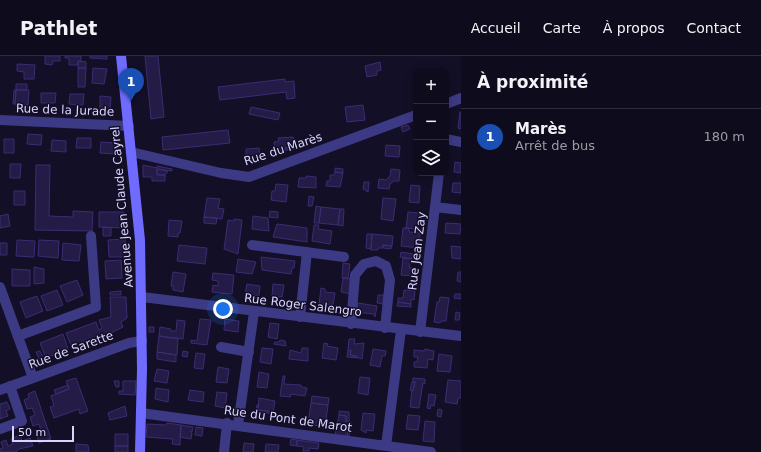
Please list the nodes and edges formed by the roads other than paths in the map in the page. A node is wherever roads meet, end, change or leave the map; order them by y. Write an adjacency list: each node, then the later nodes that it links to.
1 (121, 56): 6 (main road, Avenue Jean Claude Cayrel)
2 (461, 98): 3 (street)
3 (449, 103)
4 (413, 116): 9 (street, Rue du Marès)
5 (0, 120): 6 (street, Rue de la Jurade)
6 (128, 126): 9 (main road, Avenue Jean Claude Cayrel)
7 (449, 140): 8 (street)
8 (461, 142)
9 (131, 152): 18 (main road, Avenue Jean Claude Cayrel)
10 (439, 176): 11 (street, Rue Jean Zay)
11 (435, 207): 12 (street); 24 (street, Rue Jean Zay)
12 (461, 210)
13 (91, 236): 25 (street)
14 (252, 245): 15 (street)
15 (307, 252): 16 (street); 20 (street)
16 (344, 257)
17 (0, 287): 25 (street)
18 (142, 297): 19 (street, Rue Roger Salengro); 27 (main road, Avenue Jean Claude Cayrel)
19 (254, 312): 20 (street, Rue Roger Salengro); 29 (street)
20 (300, 317): 21 (street, Rue Roger Salengro)
21 (352, 324): 22 (street, Rue Roger Salengro); 22 (street)
22 (385, 328): 23 (street, Rue Roger Salengro)
23 (401, 330): 24 (street, Rue Roger Salengro); 37 (street)
24 (420, 332): 26 (street, Rue Roger Salengro)
25 (18, 336): 30 (street)
26 (461, 336)
27 (142, 341): 30 (street, Rue de Sarette); 33 (main road, Avenue Jean Claude Cayrel)
28 (221, 347): 29 (street)
29 (248, 352): 35 (street)
30 (33, 378): 31 (street, Rue de Sarette)
31 (10, 386): 32 (street, Rue de Sarette); 36 (street)
32 (0, 390)
33 (141, 413): 34 (street, Rue du Pont de Marot); 38 (main road, Avenue Jean Claude Cayrel)
34 (227, 423): 35 (street, Rue du Pont de Marot); 39 (street)
35 (238, 425): 37 (street, Rue du Pont de Marot)
36 (0, 429)
37 (386, 446): 40 (street, Rue du Pont de Marot)
38 (140, 452)
39 (224, 452)
40 (431, 452)

